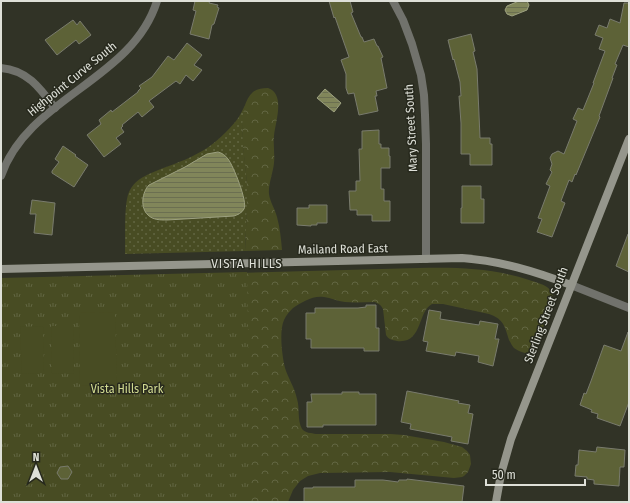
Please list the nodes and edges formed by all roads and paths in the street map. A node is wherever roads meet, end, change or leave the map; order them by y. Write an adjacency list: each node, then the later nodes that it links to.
1 (157, 1): 4 (street, Highpoint Curve South)
2 (393, 1): 7 (street, Mary Street South)
3 (1, 68): 4 (street)
4 (55, 108): 6 (street, Highpoint Curve South)
5 (629, 139): 9 (street, Sterling Street South)
6 (1, 176)
7 (426, 259): 8 (street, Mailand Road East); 9 (street, Mailand Road East)
8 (1, 268)
9 (571, 285): 10 (street, Mailand Road East); 11 (street, Sterling Street South)
10 (629, 308)
11 (496, 502)

